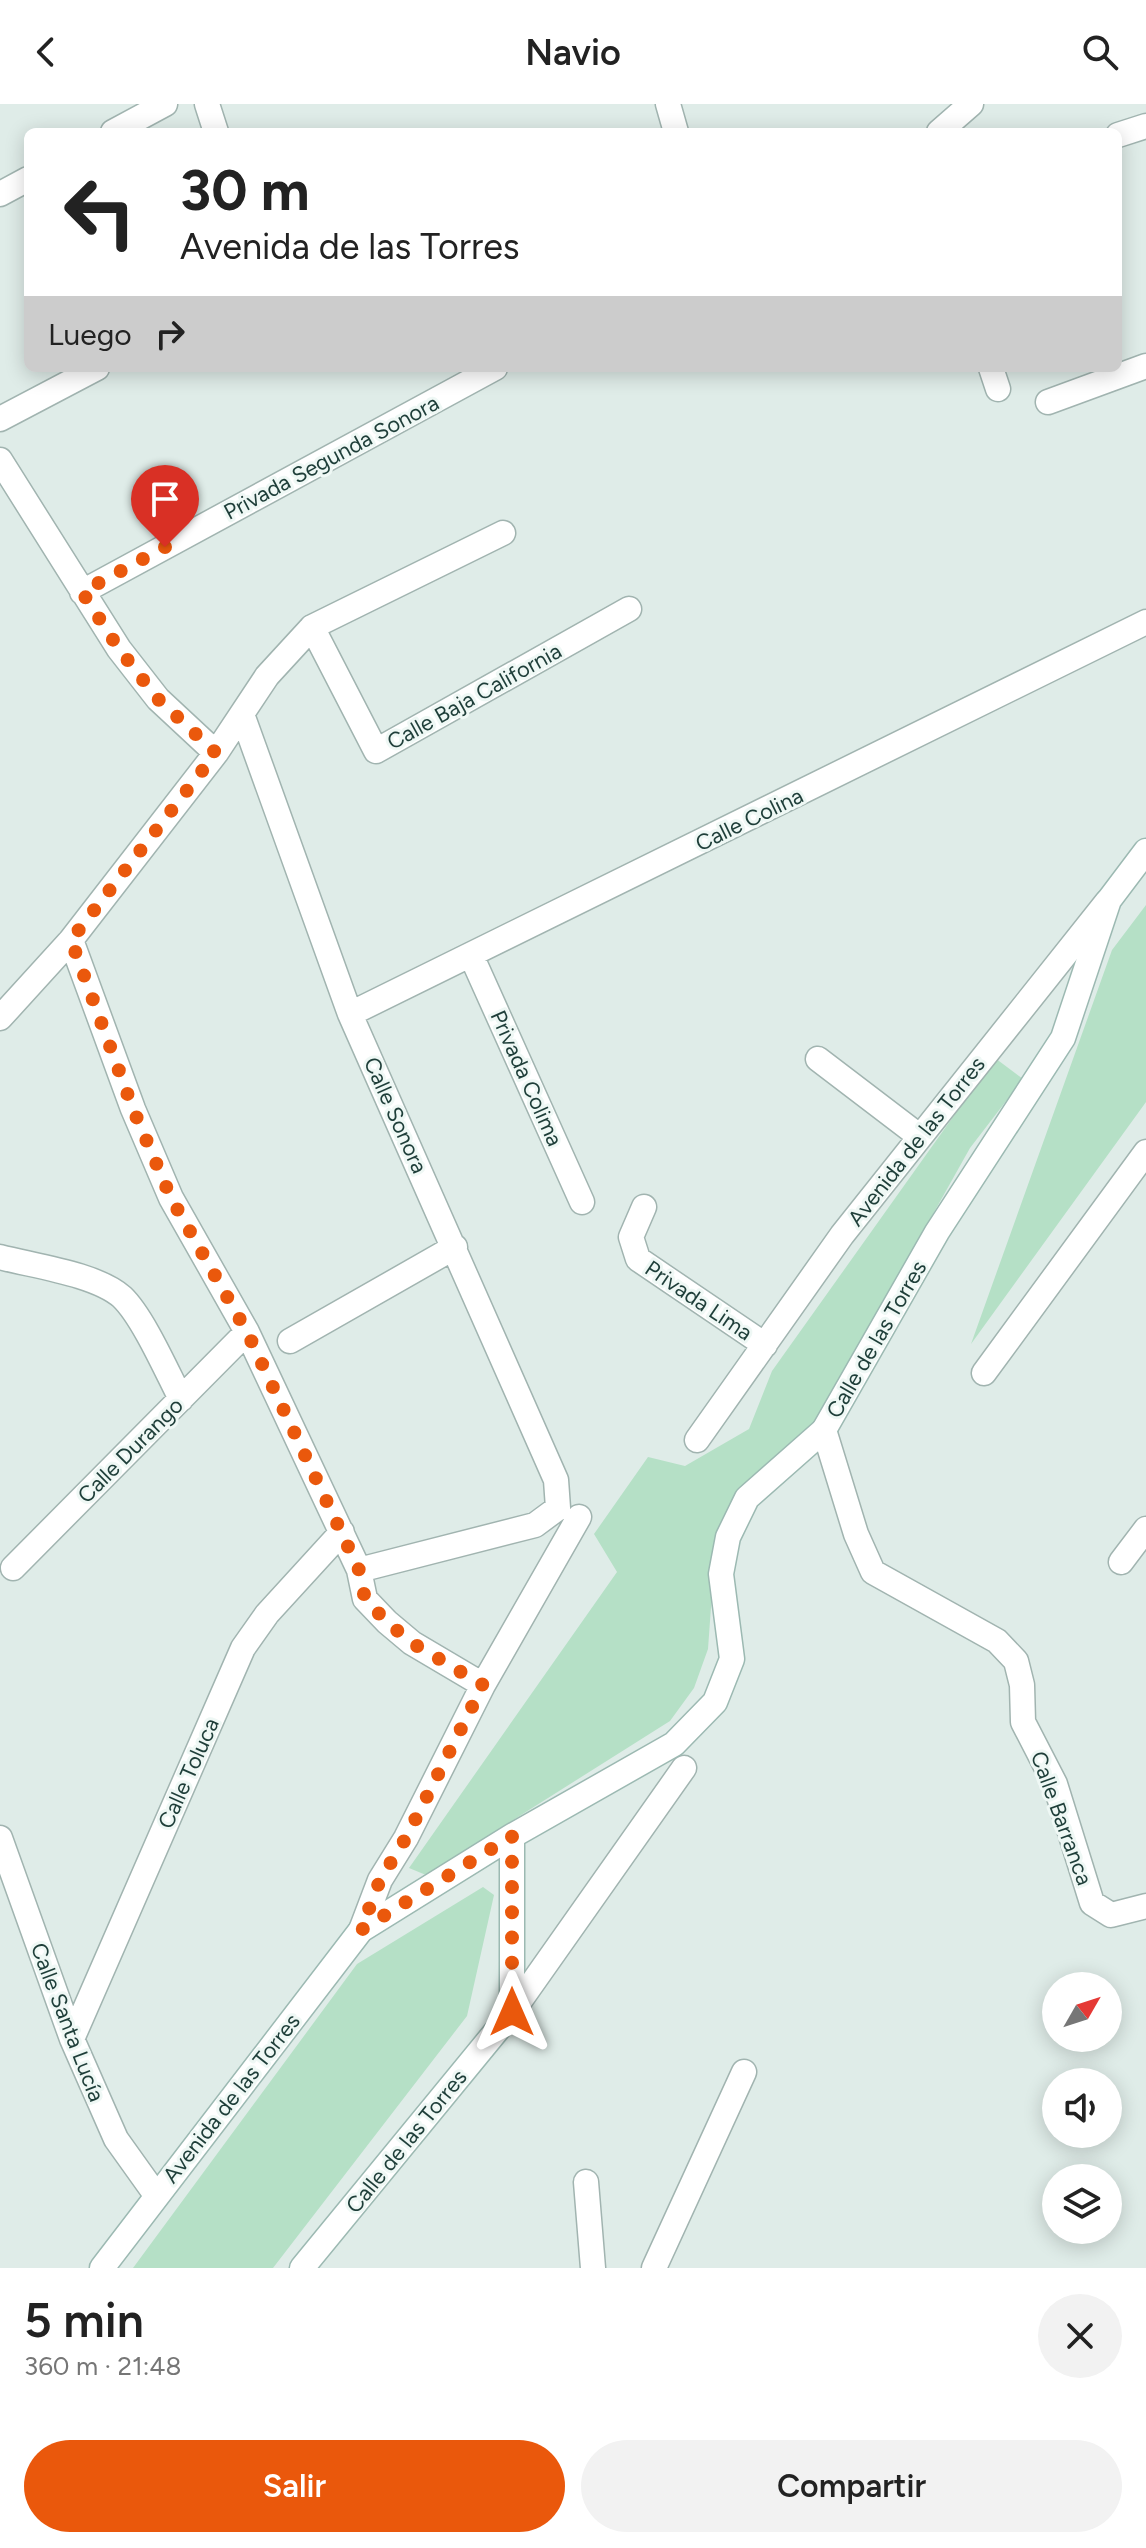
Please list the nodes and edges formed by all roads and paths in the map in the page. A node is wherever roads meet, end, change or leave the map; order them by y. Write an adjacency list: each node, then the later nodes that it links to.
1 (165, 104): 6 (street)
2 (207, 104): 7 (street)
3 (668, 104): 8 (street)
4 (971, 104): 9 (street)
5 (1146, 126): 10 (street)
6 (120, 128)
7 (215, 128)
8 (675, 128)
9 (944, 128)
10 (1122, 134)
11 (24, 181): 12 (street)
12 (0, 194)
13 (1146, 366): 16 (street)
14 (89, 372): 17 (street)
15 (488, 372): 20 (street, Privada Segunda Sonora)
16 (1048, 402)
17 (0, 419)
18 (0, 460): 20 (street)
19 (503, 533): 23 (street)
20 (82, 592): 25 (street)
21 (629, 609): 23 (street, Calle Baja California)
22 (1146, 622): 29 (street, Calle Colina)
23 (312, 627): 24 (street)
24 (243, 717): 25 (street); 30 (street, Calle Sonora)
25 (216, 753): 28 (street)
26 (1146, 851): 27 (street, Avenida de las Torres)
27 (1109, 900): 33 (street, Avenida de las Torres); 44 (street, Calle de las Torres)
28 (71, 940): 31 (street); 39 (street)
29 (471, 955): 30 (street, Calle Colina); 35 (street, Privada Colima)
30 (350, 1014): 37 (street, Calle Sonora)
31 (0, 1018)
32 (818, 1059): 33 (street)
33 (919, 1136): 41 (street, Avenida de las Torres)
34 (1146, 1152): 42 (street)
35 (582, 1202)
36 (644, 1207): 41 (street, Privada Lima)
37 (455, 1247): 40 (street); 46 (street, Calle Sonora)
38 (0, 1257): 43 (street)
39 (247, 1332): 43 (street, Calle Durango); 48 (street)
40 (290, 1341)
41 (765, 1345): 45 (street, Avenida de las Torres)
42 (984, 1373)
43 (181, 1399): 50 (street, Calle Durango)
44 (824, 1430): 54 (street, Calle de las Torres); 56 (street, Calle Barranca)
45 (697, 1440)
46 (568, 1512): 51 (street); 52 (street, Avenida de las Torres)
47 (1146, 1529): 49 (street)
48 (342, 1532): 51 (street); 59 (street, Calle Toluca)
49 (1121, 1562)
50 (13, 1568)
51 (359, 1570): 52 (street)
52 (483, 1685): 57 (street, Avenida de las Torres)
53 (684, 1768): 58 (street, Calle de las Torres)
54 (512, 1836): 57 (street, Avenida de las Torres); 58 (street)
55 (0, 1838): 59 (street, Calle Santa Lucía)
56 (1146, 1906)
57 (361, 1930): 62 (street, Avenida de las Torres)
58 (512, 2012): 64 (street, Calle de las Torres)
59 (72, 2039): 62 (street, Calle Santa Lucía)
60 (744, 2072): 66 (street)
61 (586, 2182): 65 (street)
62 (156, 2195): 63 (street, Avenida de las Torres)
63 (102, 2268)
64 (302, 2268)
65 (593, 2268)
66 (654, 2268)

